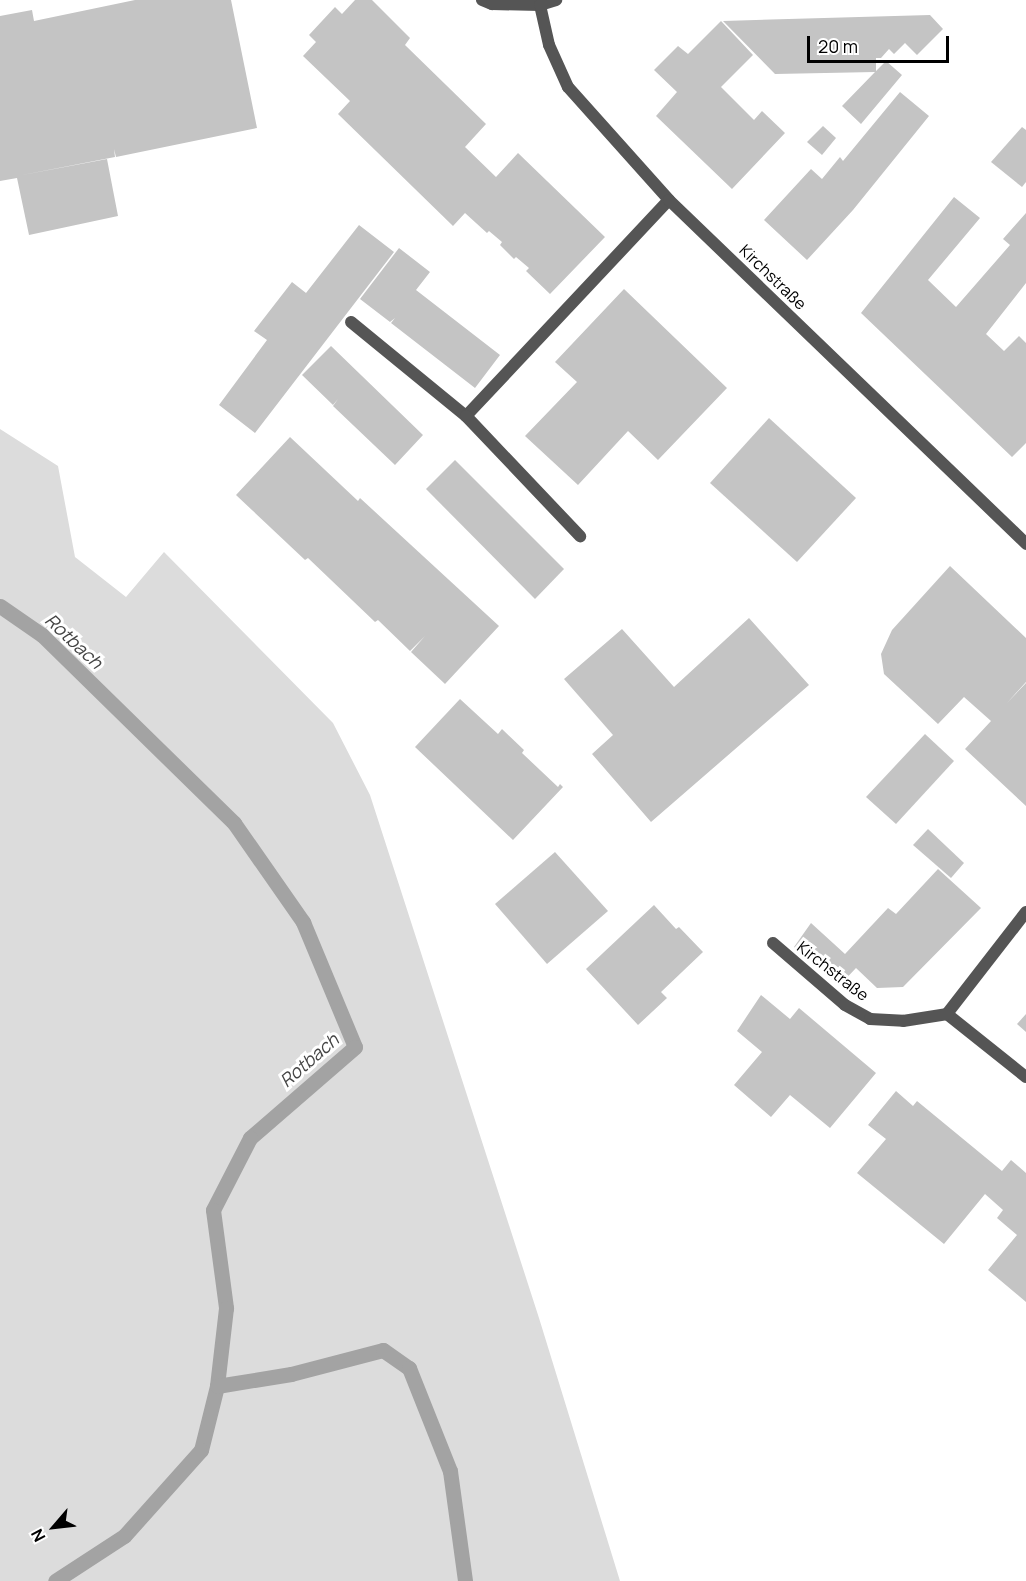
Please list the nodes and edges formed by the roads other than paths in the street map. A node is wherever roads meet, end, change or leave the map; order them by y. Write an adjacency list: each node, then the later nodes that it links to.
1 (482, 0): 3 (street)
2 (556, 0): 3 (street)
3 (540, 5): 4 (street, Kirchstraße)
4 (669, 200): 6 (street); 8 (street, Kirchstraße)
5 (351, 322): 6 (street)
6 (466, 416): 7 (street)
7 (580, 536)
8 (1026, 544)
9 (1026, 912): 11 (street)
10 (773, 943): 11 (street, Kirchstraße)
11 (947, 1014): 12 (street)
12 (1026, 1077)

